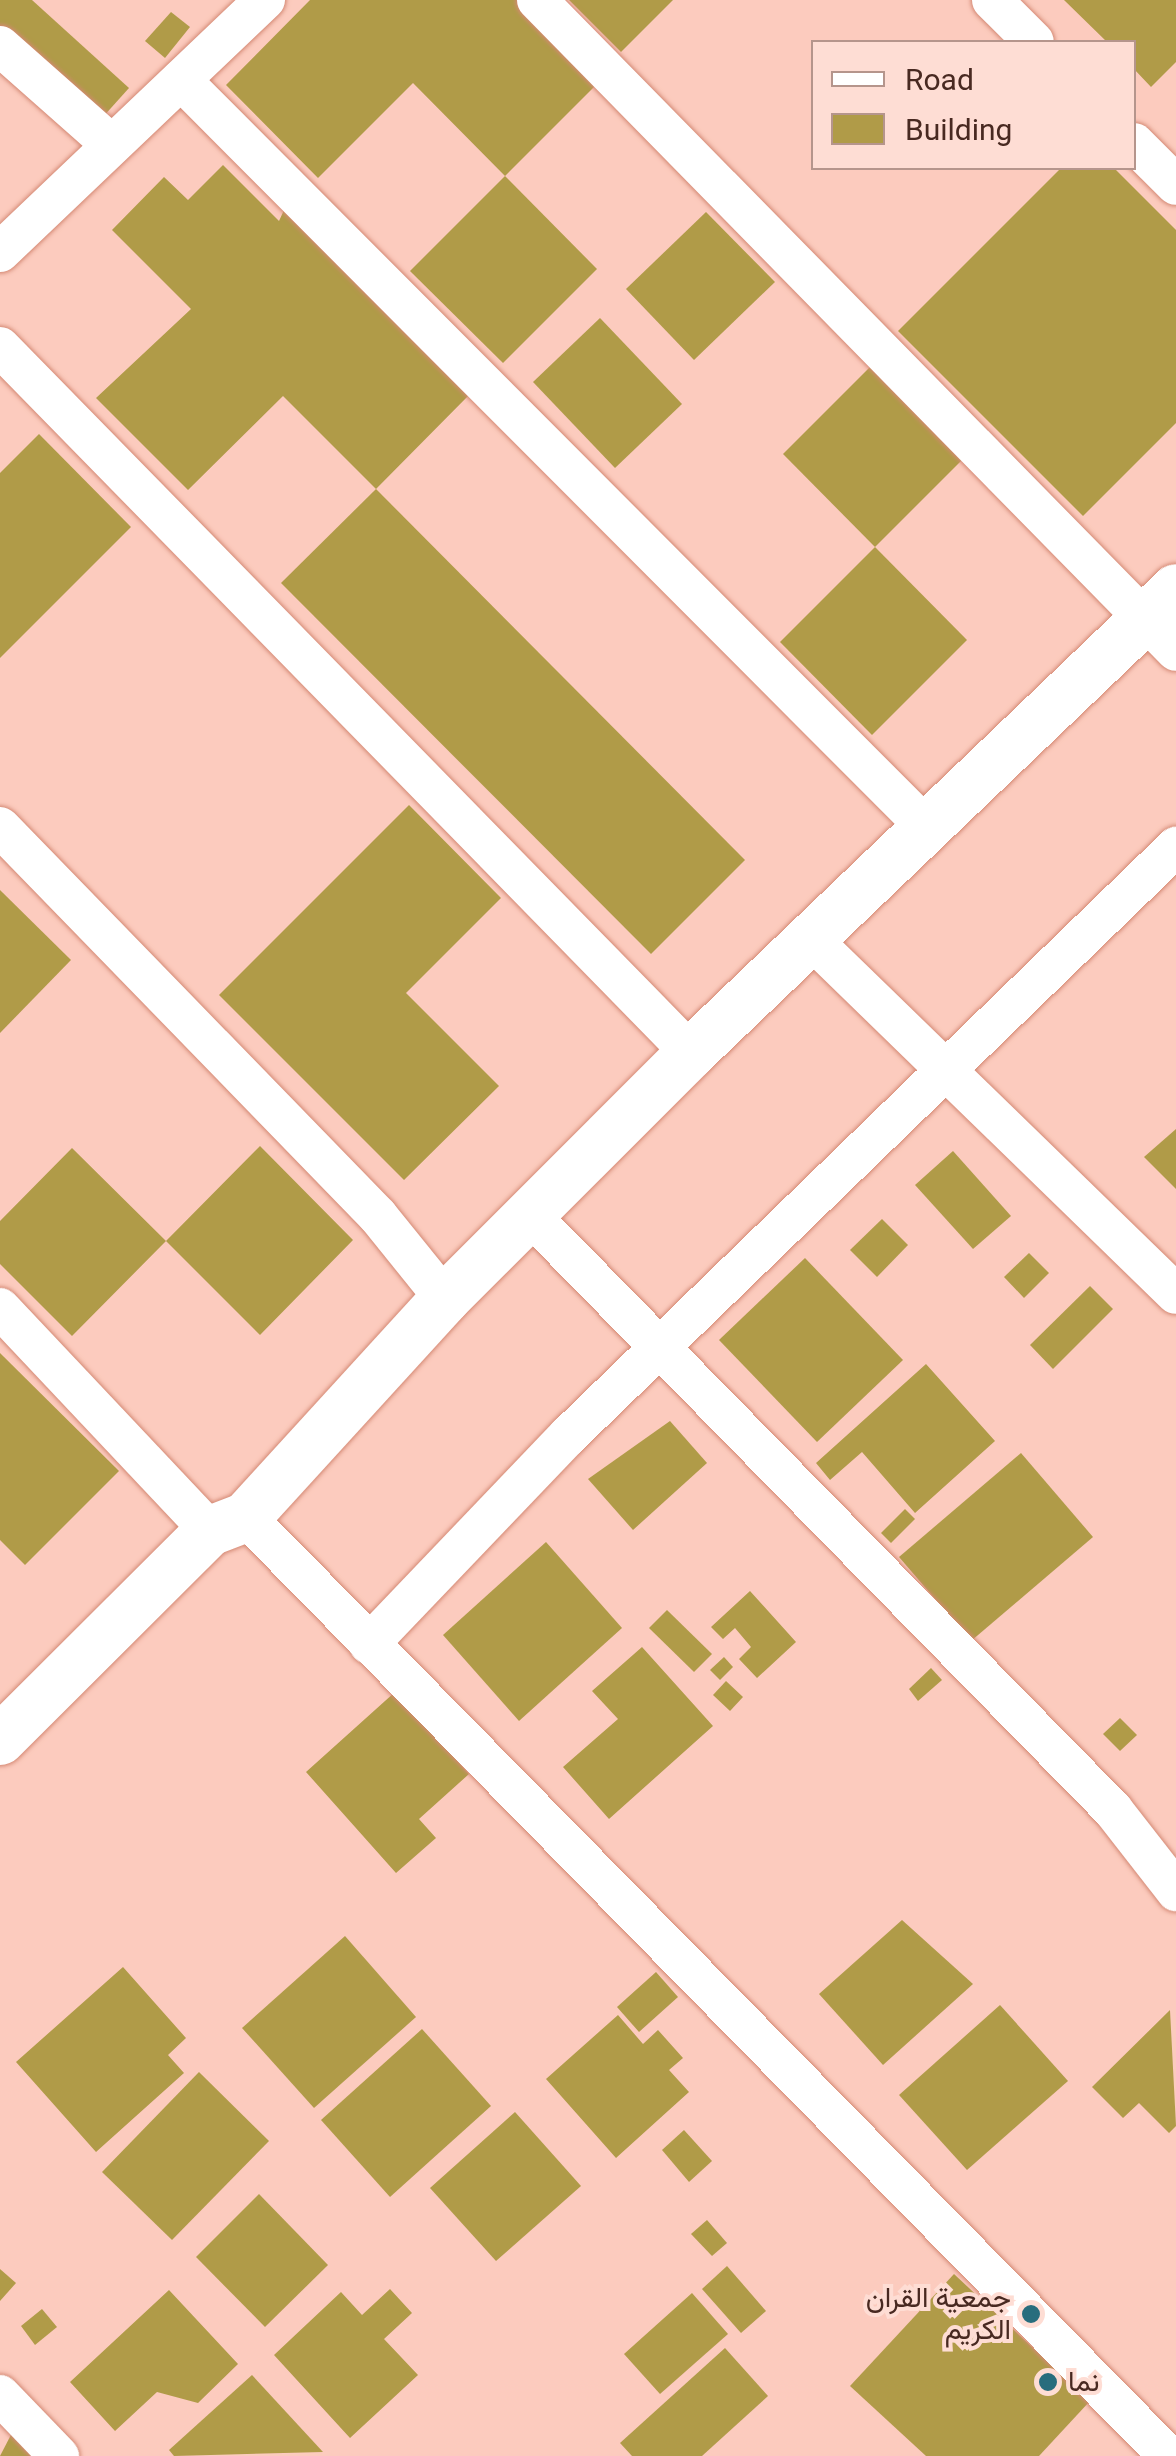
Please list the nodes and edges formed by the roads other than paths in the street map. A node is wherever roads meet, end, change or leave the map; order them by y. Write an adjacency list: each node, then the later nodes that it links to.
1 (265, 0): 6 (street)
2 (536, 0): 12 (street)
3 (992, 0): 4 (street)
4 (1032, 40)
5 (0, 46): 8 (street)
6 (181, 80): 8 (street); 14 (street)
7 (1136, 144): 9 (street)
8 (112, 145): 10 (street)
9 (1176, 185)
10 (0, 252)
11 (0, 346): 17 (street)
12 (1166, 620): 14 (street)
13 (0, 827): 21 (street)
14 (926, 828): 16 (street)
15 (1176, 847): 18 (street)
16 (811, 939): 17 (street); 18 (street)
17 (691, 1054): 19 (street)
18 (948, 1071): 20 (street); 23 (street)
19 (530, 1215): 21 (street); 23 (street)
20 (1176, 1294)
21 (445, 1299): 24 (street)
22 (0, 1308): 24 (street)
23 (660, 1348): 25 (street); 27 (street)
24 (228, 1524): 25 (street); 26 (street)
25 (369, 1644): 30 (street)
26 (0, 1740)
27 (1176, 1891)
28 (0, 2396): 29 (street)
29 (59, 2456)
30 (1168, 2456)

